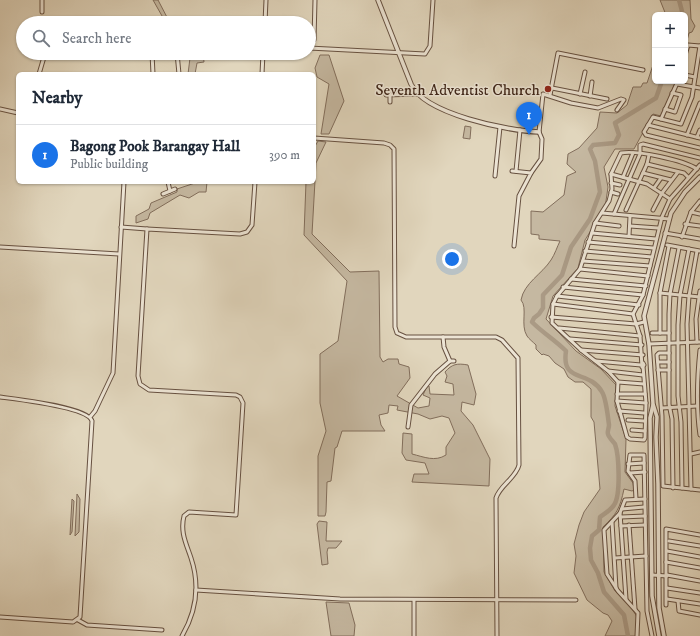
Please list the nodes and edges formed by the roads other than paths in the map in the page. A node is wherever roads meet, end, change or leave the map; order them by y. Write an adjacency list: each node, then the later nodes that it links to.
1 (42, 0): 6 (street)
2 (266, 0): 7 (street)
3 (315, 0): 8 (street)
4 (378, 0): 13 (street)
5 (433, 0): 13 (street)
6 (42, 12)
7 (265, 16)
8 (315, 16)
9 (700, 46): 12 (street); 26 (street)
10 (316, 48): 13 (street)
11 (558, 48): 14 (street)
12 (687, 48)
13 (398, 53): 35 (street)
14 (558, 53): 19 (street); 31 (street)
15 (43, 60): 20 (street)
16 (152, 60): 21 (street)
17 (178, 60): 22 (street)
18 (263, 60): 23 (street)
19 (643, 70)
20 (39, 72)
21 (153, 72)
22 (179, 72)
23 (262, 72)
24 (585, 72): 36 (street)
25 (688, 76): 26 (street)
26 (695, 77): 30 (street)
27 (592, 82): 39 (street)
28 (676, 84): 34 (street)
29 (684, 84): 30 (street)
30 (694, 87): 32 (street); 50 (street)
31 (552, 88): 33 (street); 37 (street)
32 (700, 88)
33 (573, 93): 36 (street); 42 (street)
34 (672, 93): 46 (street); 46 (street)
35 (417, 94): 41 (street); 52 (street)
36 (580, 94): 38 (street)
37 (550, 95): 42 (street); 55 (street)
38 (584, 96): 39 (street); 44 (street)
39 (590, 96): 40 (street)
40 (607, 99)
41 (390, 102)
42 (571, 103): 44 (street)
43 (700, 103): 57 (street)
44 (583, 105): 47 (street)
45 (0, 109): 48 (street)
46 (665, 109): 49 (street)
47 (617, 110)
48 (16, 113)
49 (661, 119): 50 (street); 51 (street)
50 (681, 124): 56 (street)
51 (648, 125): 56 (street); 60 (street)
52 (500, 126): 53 (street); 72 (street)
53 (520, 130): 55 (street); 69 (street)
54 (700, 130): 59 (street)
55 (539, 132): 69 (street)
56 (678, 133): 57 (street)
57 (688, 135): 59 (street)
58 (316, 138): 153 (street)
59 (698, 138)
60 (700, 148)
61 (633, 153): 62 (street); 71 (street); 73 (street)
62 (640, 154): 63 (street); 64 (street); 76 (street)
63 (649, 155): 65 (street); 67 (street)
64 (700, 158)
65 (647, 164): 68 (street); 70 (street)
66 (700, 165): 67 (street)
67 (697, 169): 74 (street)
68 (678, 172): 74 (street); 78 (street)
69 (531, 173): 118 (street)
70 (642, 173): 77 (street); 79 (street)
71 (611, 174): 73 (street); 80 (street)
72 (495, 176)
73 (623, 177): 76 (street)
74 (688, 177): 92 (street)
75 (700, 177): 102 (street)
76 (629, 178): 79 (street); 98 (street)
77 (661, 178): 78 (street); 85 (street)
78 (671, 180): 89 (street)
79 (639, 182): 85 (street); 94 (street)
80 (611, 183): 84 (street); 88 (street)
81 (124, 184): 108 (street)
82 (168, 184): 87 (street)
83 (255, 184): 110 (street)
84 (620, 185)
85 (654, 188): 89 (street)
86 (176, 189): 87 (street)
87 (170, 191): 90 (street)
88 (611, 192): 91 (street); 97 (street)
89 (662, 193): 92 (street); 95 (street)
90 (163, 194)
91 (618, 194)
92 (670, 199): 101 (street)
93 (700, 201): 96 (street)
94 (626, 210)
95 (653, 210)
96 (691, 212): 99 (street); 104 (street)
97 (602, 213): 98 (street); 103 (street)
98 (614, 214): 100 (street)
99 (700, 214)
100 (630, 216): 101 (street); 106 (street)
101 (662, 217): 102 (street); 109 (street)
102 (669, 219): 112 (street)
103 (595, 223): 105 (street); 111 (street)
104 (685, 224): 107 (street); 114 (street)
105 (620, 226)
106 (630, 226): 109 (street); 113 (street)
107 (700, 226)
108 (121, 227): 110 (street); 125 (street)
109 (658, 228): 115 (street)
110 (147, 229): 239 (street)
111 (592, 233): 113 (street); 117 (street)
112 (665, 233): 114 (street); 146 (street)
113 (629, 236): 115 (street)
114 (682, 237): 116 (street)
115 (656, 238): 120 (street)
116 (700, 239)
117 (588, 242): 120 (street); 123 (street)
118 (514, 246)
119 (0, 247): 125 (street)
120 (653, 248): 126 (street)
121 (679, 248): 122 (street); 135 (street); 136 (street)
122 (689, 249): 124 (street); 138 (street)
123 (585, 250): 126 (street); 127 (street)
124 (699, 251): 140 (street)
125 (119, 254): 191 (street)
126 (652, 257): 128 (street)
127 (583, 261): 128 (street); 129 (street)
128 (650, 266): 130 (street)
129 (580, 269): 130 (street); 131 (street)
130 (648, 276): 132 (street)
131 (571, 279): 132 (street); 133 (street)
132 (646, 286): 137 (street)
133 (563, 287): 137 (street); 139 (street)
134 (700, 291): 141 (street)
135 (660, 293): 136 (street); 150 (street)
136 (670, 294): 138 (street); 151 (street)
137 (643, 295): 143 (street)
138 (680, 295): 140 (street); 159 (street)
139 (557, 296): 142 (street); 143 (street)
140 (689, 296): 141 (street); 157 (street)
141 (700, 297): 155 (street)
142 (553, 304): 144 (street); 145 (street)
143 (639, 305): 144 (street)
144 (634, 314): 147 (street)
145 (551, 317): 147 (street); 148 (street)
146 (644, 322): 147 (street); 158 (street)
147 (636, 324): 152 (street)
148 (558, 328): 152 (street); 154 (street)
149 (652, 333): 150 (street)
150 (660, 333): 151 (street)
151 (669, 333): 156 (street)
152 (640, 336): 160 (street)
153 (443, 337): 166 (street); 243 (street)
154 (569, 339): 160 (street); 161 (street)
155 (699, 342): 157 (street)
156 (669, 343): 158 (street); 159 (street); 163 (street)
157 (688, 343): 159 (street); 187 (street)
158 (649, 344): 183 (street)
159 (678, 344): 186 (street)
160 (642, 345): 164 (street)
161 (581, 350): 164 (street); 167 (street)
162 (700, 350): 175 (street)
163 (669, 353): 168 (street); 169 (street)
164 (643, 355): 170 (street)
165 (454, 361): 166 (street)
166 (450, 362): 194 (street)
167 (596, 362): 170 (street); 173 (street)
168 (658, 362): 169 (street); 171 (street)
169 (669, 362): 172 (street)
170 (642, 365): 174 (street)
171 (658, 370): 172 (street); 188 (street)
172 (669, 370): 185 (street)
173 (608, 371): 174 (street); 176 (street)
174 (643, 375): 177 (street)
175 (699, 375): 184 (street)
176 (618, 382): 177 (street); 178 (street)
177 (644, 384): 179 (street)
178 (617, 394): 179 (street); 181 (street)
179 (645, 394): 182 (street)
180 (0, 397): 191 (street)
181 (617, 401): 182 (street); 189 (street)
182 (646, 403): 190 (street)
183 (653, 404): 233 (street); 234 (street)
184 (697, 406): 187 (street); 195 (street)
185 (670, 407): 186 (street); 188 (street); 207 (street)
186 (679, 407): 187 (street); 208 (street)
187 (688, 407): 200 (street)
188 (662, 408): 207 (street)
189 (619, 411): 190 (street); 197 (street)
190 (644, 412): 193 (street)
191 (90, 417): 254 (street)
192 (628, 420): 193 (street)
193 (644, 421): 197 (street)
194 (408, 426)
195 (699, 426): 198 (street)
196 (632, 430): 197 (street)
197 (645, 431)
198 (700, 435)
199 (700, 452): 200 (street)
200 (691, 454): 209 (street)
201 (628, 464): 202 (street); 202 (street); 205 (street)
202 (644, 464): 203 (street)
203 (644, 472): 204 (street); 206 (street)
204 (630, 473)
205 (635, 481): 206 (street); 211 (street)
206 (645, 481): 212 (street)
207 (673, 488): 208 (street)
208 (682, 488): 209 (street)
209 (691, 489): 210 (street)
210 (700, 490)
211 (636, 499): 212 (street); 214 (street)
212 (645, 499): 216 (street)
213 (644, 507): 214 (street)
214 (622, 509): 215 (street)
215 (620, 513): 217 (street); 218 (street)
216 (645, 516): 217 (street); 219 (street)
217 (620, 517): 221 (street)
218 (612, 522): 230 (street); 238 (street)
219 (645, 524): 220 (street); 226 (street)
220 (629, 525): 221 (street); 228 (street)
221 (621, 526): 227 (street)
222 (700, 535): 231 (street)
223 (669, 541): 224 (street)
224 (700, 546)
225 (667, 551): 229 (street)
226 (646, 556): 228 (street); 250 (street)
227 (623, 557): 228 (street); 230 (street); 245 (street)
228 (632, 557): 249 (street)
229 (700, 557)
230 (615, 558): 238 (street)
231 (666, 562): 232 (street); 235 (street)
232 (700, 568)
233 (652, 575): 234 (street); 262 (street)
234 (659, 575): 235 (street); 263 (street)
235 (667, 575): 236 (street); 237 (street)
236 (700, 580)
237 (667, 588): 240 (street); 241 (street)
238 (616, 589): 245 (street)
239 (196, 590): 242 (street); 257 (street)
240 (700, 594)
241 (667, 599): 246 (street); 248 (street)
242 (414, 600): 243 (street); 258 (street)
243 (497, 600): 244 (street); 259 (street)
244 (576, 600)
245 (626, 600): 249 (street)
246 (678, 601): 247 (street); 252 (street)
247 (700, 604)
248 (666, 606)
249 (635, 610): 251 (street)
250 (646, 611): 251 (street); 256 (street)
251 (638, 613): 260 (street)
252 (700, 615)
253 (0, 617): 254 (street)
254 (78, 620): 255 (street)
255 (162, 630)
256 (652, 635): 261 (street)
257 (182, 636)
258 (414, 636)
259 (497, 636)
260 (637, 636)
261 (647, 636)
262 (659, 636)
263 (664, 636)

